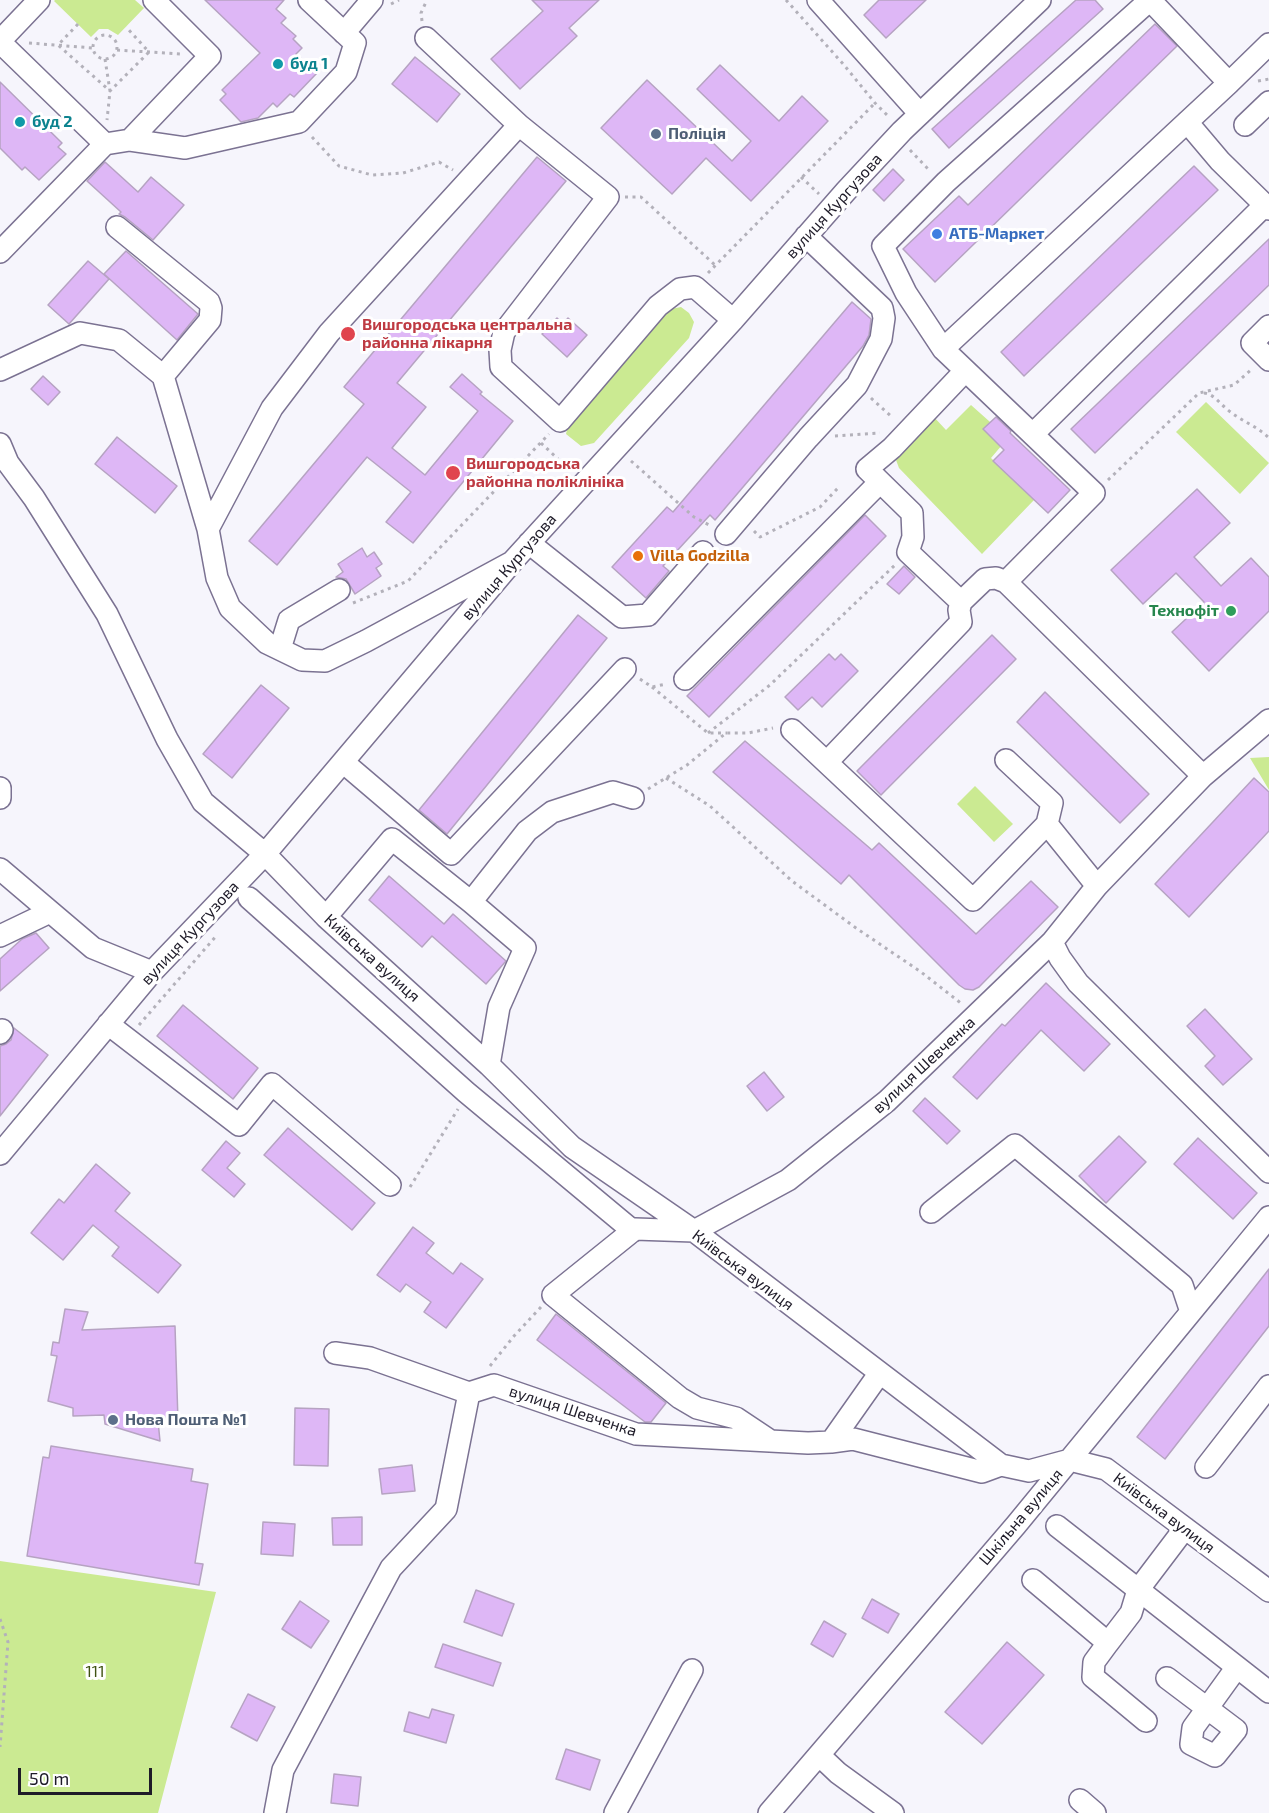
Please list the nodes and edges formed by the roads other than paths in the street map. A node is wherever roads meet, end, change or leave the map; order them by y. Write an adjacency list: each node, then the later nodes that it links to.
1 (39, 0): 10 (street)
2 (154, 0): 18 (street)
3 (309, 0): 8 (street)
4 (372, 0): 8 (street)
5 (818, 0): 14 (street)
6 (1040, 0): 14 (street, вулиця Кургузова)
7 (1150, 0): 12 (street); 26 (street)
8 (344, 33): 18 (street)
9 (426, 38): 16 (street)
10 (0, 41): 19 (street)
11 (1269, 44): 12 (street)
12 (1229, 83): 15 (street)
13 (1269, 102): 17 (street)
14 (920, 114): 22 (street, вулиця Кургузова)
15 (1187, 122): 20 (street); 26 (street)
16 (519, 125): 24 (street); 34 (street)
17 (1245, 125)
18 (130, 140): 19 (street)
19 (105, 144): 23 (street)
20 (1267, 207): 31 (street)
21 (117, 227): 30 (street)
22 (806, 236): 24 (street, вулиця Кургузова); 35 (street)
23 (0, 252)
24 (733, 320): 36 (street, вулиця Кургузова)
25 (1269, 326): 27 (street)
26 (943, 349): 29 (street)
27 (1267, 358)
28 (0, 370): 30 (street)
29 (965, 371): 31 (street); 33 (street)
30 (163, 376): 34 (street)
31 (1033, 434): 39 (street)
32 (0, 444): 55 (street, Київська вулиця)
33 (879, 483): 41 (street); 44 (street)
34 (208, 530): 42 (street)
35 (726, 534)
36 (529, 543): 37 (street); 38 (street, вулиця Кургузова)
37 (703, 552)
38 (512, 562): 42 (street); 48 (street, вулиця Кургузова)
39 (1006, 582): 41 (street); 50 (street)
40 (346, 597): 42 (street)
41 (961, 602): 49 (street)
42 (280, 649)
43 (625, 669): 48 (street)
44 (685, 679)
45 (1269, 720): 50 (street, вулиця Шевченка)
46 (792, 730): 49 (street)
47 (1006, 760): 54 (street)
48 (342, 762): 55 (street, вулиця Кургузова)
49 (827, 762): 54 (street)
50 (1203, 776): 57 (street, вулиця Шевченка)
51 (0, 788): 52 (street)
52 (0, 798)
53 (633, 798): 59 (street)
54 (1047, 824): 57 (street)
55 (265, 855): 61 (street, Київська вулиця); 64 (street, вулиця Кургузова)
56 (0, 869): 60 (street)
57 (1097, 886): 63 (street, вулиця Шевченка)
58 (249, 898): 72 (street)
59 (471, 902): 61 (street); 66 (street)
60 (50, 912): 62 (street); 64 (street)
61 (326, 916): 66 (street, Київська вулиця)
62 (0, 936)
63 (1052, 942): 68 (street); 73 (street, вулиця Шевченка)
64 (152, 972): 65 (street, вулиця Кургузова)
65 (108, 1024): 67 (street, вулиця Кургузова); 69 (street)
66 (489, 1065): 73 (street, Київська вулиця)
67 (0, 1154)
68 (1269, 1172)
69 (389, 1184)
70 (931, 1212): 74 (street)
71 (1269, 1217): 74 (street, Шкільна вулиця)
72 (633, 1231): 73 (street); 79 (street)
73 (694, 1231): 76 (street, Київська вулиця)
74 (1191, 1312): 81 (street, Шкільна вулиця)
75 (335, 1353): 78 (street)
76 (879, 1374): 80 (street); 82 (street, Київська вулиця)
77 (1269, 1386): 83 (street)
78 (469, 1393): 79 (street, вулиця Шевченка); 96 (street)
79 (770, 1441): 80 (street, вулиця Шевченка)
80 (831, 1442): 82 (street, вулиця Шевченка)
81 (1070, 1460): 82 (street, Київська вулиця); 85 (street, Київська вулиця); 95 (street, Шкільна вулиця)
82 (1002, 1465)
83 (1206, 1467)
84 (1057, 1526): 88 (street)
85 (1185, 1528): 87 (street, Київська вулиця); 88 (street)
86 (1033, 1580): 89 (street)
87 (1265, 1584)
88 (1138, 1590): 89 (street); 90 (street)
89 (1108, 1643): 94 (street)
90 (1237, 1667): 92 (street); 93 (street)
91 (692, 1670): 97 (street)
92 (1167, 1678)
93 (1269, 1692)
94 (1146, 1721)
95 (819, 1755): 98 (street, Шкільна вулиця); 99 (street)
96 (275, 1813)
97 (615, 1813)
98 (769, 1813)
99 (892, 1813)

